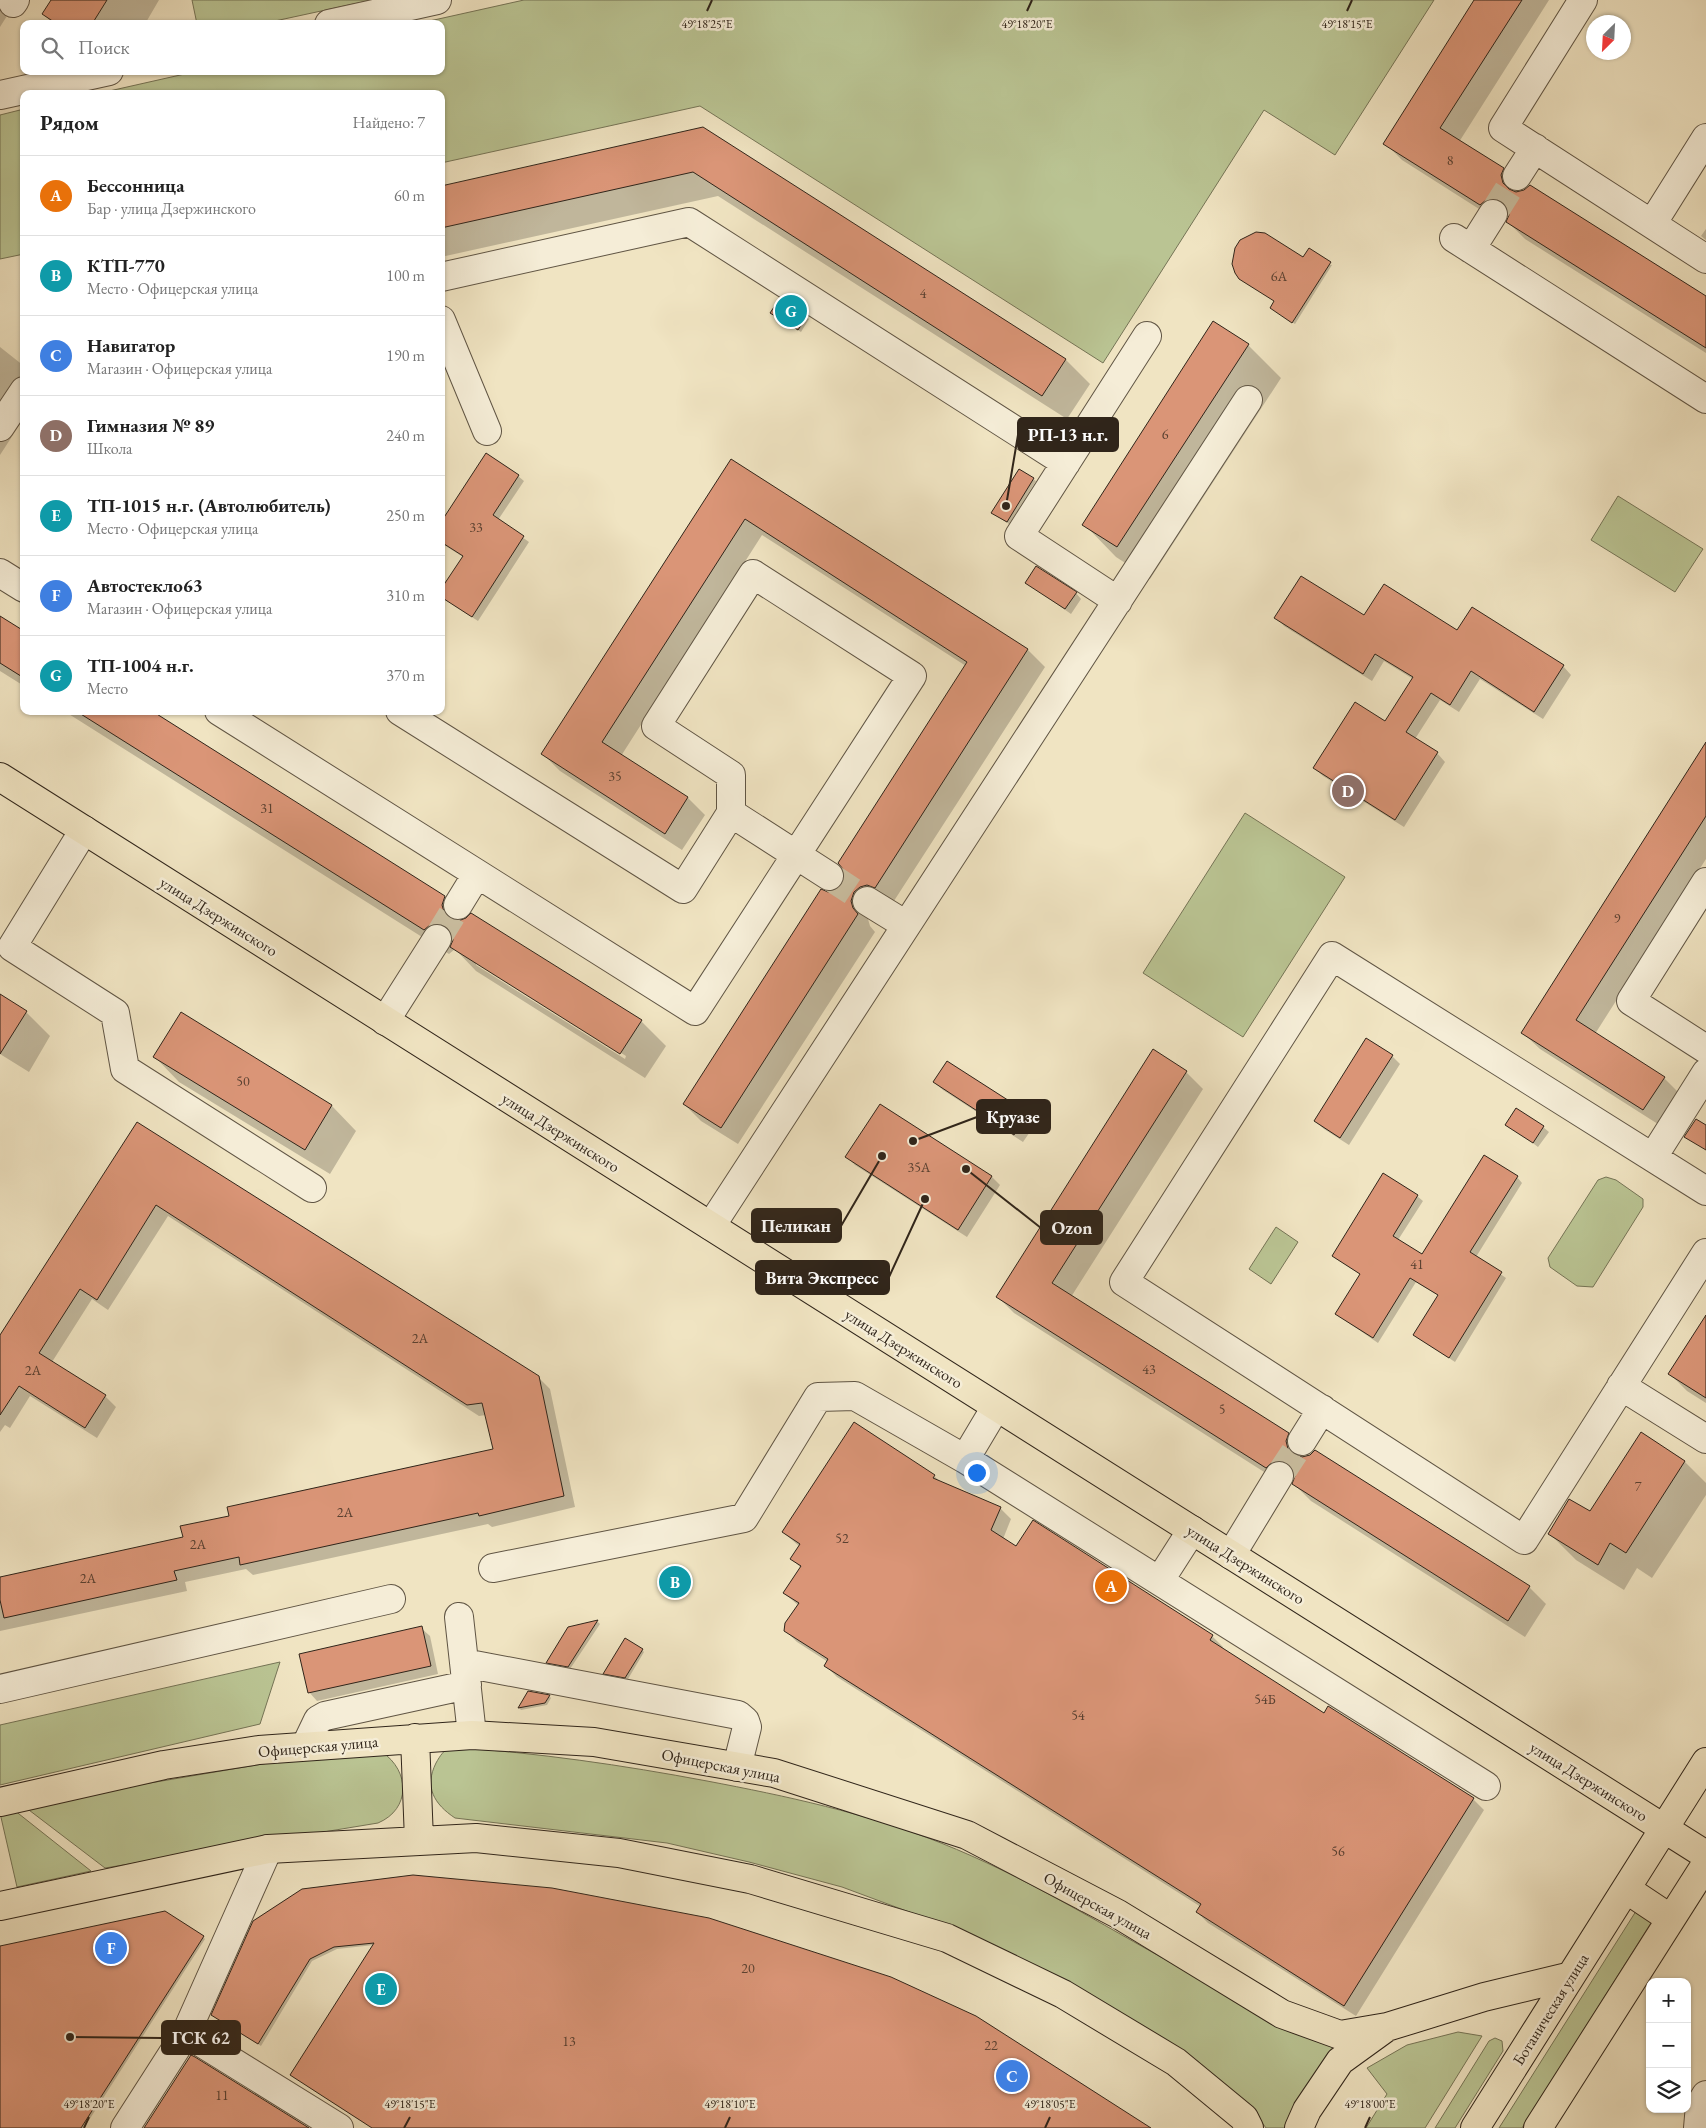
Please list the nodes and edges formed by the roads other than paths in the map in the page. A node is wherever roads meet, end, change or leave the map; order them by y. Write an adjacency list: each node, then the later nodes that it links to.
1 (437, 0): 3 (street)
2 (1582, 0): 7 (street)
3 (347, 20)
4 (90, 75): 5 (street)
5 (0, 94)
6 (1706, 138): 10 (street)
7 (1535, 148): 8 (street); 10 (street)
8 (1517, 176)
9 (1493, 214): 16 (street)
10 (1652, 224): 11 (street)
11 (1706, 259)
12 (445, 276): 20 (street)
13 (445, 330): 19 (street)
14 (1148, 336): 20 (street)
15 (20, 397): 18 (street)
16 (1706, 399)
17 (1248, 400): 23 (street)
18 (0, 428)
19 (487, 431)
20 (1066, 463): 23 (street)
21 (0, 573): 22 (street)
22 (20, 586)
23 (1118, 600): 35 (street)
24 (225, 715): 30 (street)
25 (406, 715): 27 (street)
26 (0, 777): 28 (main road, улица Дзержинского)
27 (731, 813): 29 (street); 29 (street)
28 (84, 830): 37 (main road, улица Дзержинского); 41 (street)
29 (796, 855): 30 (street); 31 (street)
30 (478, 874): 34 (street)
31 (829, 876)
32 (1706, 882): 38 (street)
33 (867, 901): 35 (street)
34 (458, 905)
35 (906, 925): 43 (street)
36 (437, 938): 37 (street)
37 (386, 1021): 43 (main road, улица Дзержинского)
38 (1706, 1049)
39 (1706, 1073): 40 (street)
40 (1653, 1157): 42 (street); 47 (street)
41 (312, 1188)
42 (1706, 1191)
43 (711, 1226): 46 (main road, улица Дзержинского)
44 (1706, 1254): 45 (street)
45 (1621, 1386): 47 (street); 48 (street)
46 (996, 1407): 50 (street); 52 (main road, улица Дзержинского)
47 (1322, 1409): 49 (street)
48 (1706, 1439)
49 (1302, 1441)
50 (965, 1459): 54 (street); 55 (street)
51 (1279, 1476): 53 (street)
52 (1192, 1530): 53 (main road, улица Дзержинского); 55 (street)
53 (1231, 1554): 67 (main road, улица Дзержинского)
54 (493, 1568)
55 (1160, 1580): 65 (street)
56 (391, 1599): 59 (street)
57 (459, 1617): 58 (street)
58 (466, 1674): 60 (street); 62 (street); 64 (street)
59 (0, 1689)
60 (472, 1735): 61 (main road, Офицерская улица); 64 (main road, Офицерская улица)
61 (415, 1738): 62 (main road, Офицерская улица); 68 (main road)
62 (306, 1746): 66 (main road, Офицерская улица)
63 (1706, 1762): 67 (main road, Ботаническая улица)
64 (738, 1767): 76 (main road, Офицерская улица)
65 (1486, 1786)
66 (0, 1802)
67 (1664, 1828): 70 (main road, улица Дзержинского); 72 (main road, Ботаническая улица)
68 (419, 1840): 69 (main road); 81 (main road)
69 (268, 1849): 73 (main road); 77 (street)
70 (1706, 1855)
71 (1706, 1864): 74 (main road)
72 (1626, 1890): 74 (main road); 75 (main road, Ботаническая улица)
73 (0, 1906)
74 (1671, 1919): 84 (main road)
75 (1571, 1976): 76 (main road); 83 (main road, Ботаническая улица)
76 (1387, 2027): 82 (main road)
77 (186, 2033): 79 (street); 80 (street)
78 (1706, 2095): 85 (street)
79 (125, 2128)
80 (339, 2128)
81 (1249, 2128)
82 (1299, 2128)
83 (1475, 2128)
84 (1538, 2128)
85 (1698, 2128)

